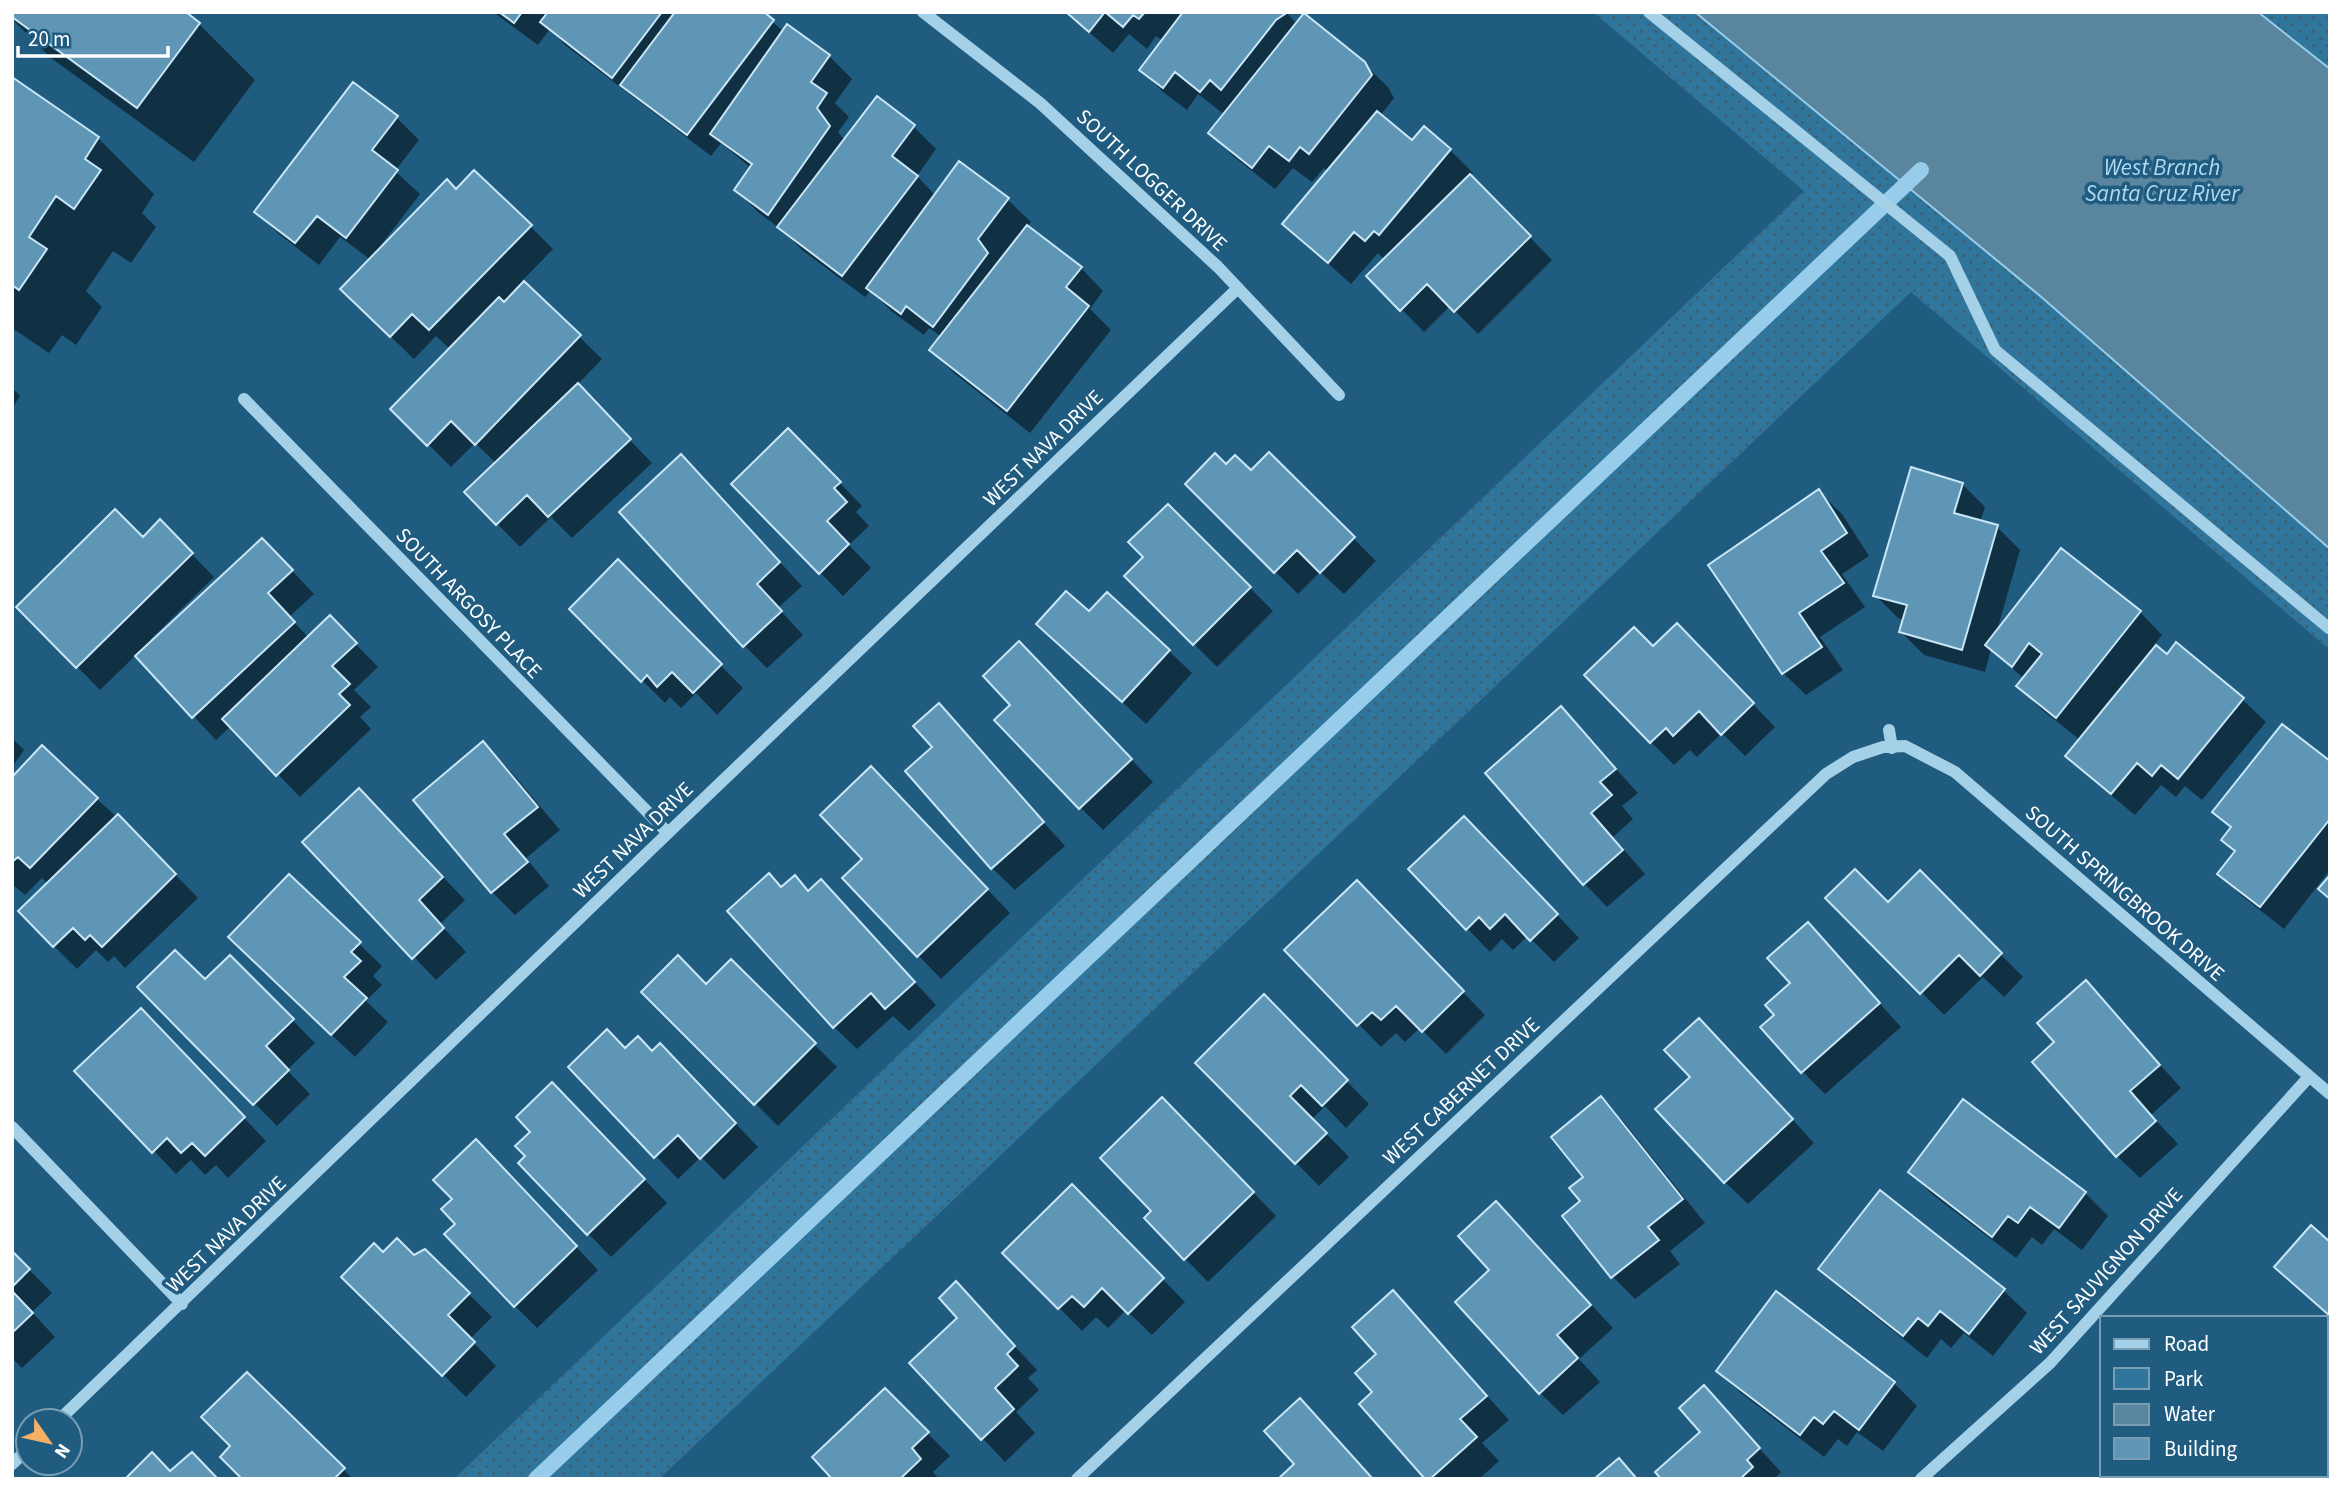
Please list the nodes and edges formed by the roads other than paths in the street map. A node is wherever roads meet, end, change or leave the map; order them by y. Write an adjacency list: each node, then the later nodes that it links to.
1 (923, 12): 3 (street, SOUTH LOGGER DRIVE)
2 (1649, 12): 6 (street)
3 (1238, 288): 4 (street, SOUTH LOGGER DRIVE); 9 (street, WEST NAVA DRIVE)
4 (1339, 395)
5 (244, 399): 9 (street, SOUTH ARGOSY PLACE)
6 (2330, 629)
7 (1889, 730): 8 (street)
8 (1887, 747): 10 (street, SOUTH SPRINGBROOK DRIVE); 15 (street, WEST CABERNET DRIVE)
9 (668, 833): 13 (street, WEST NAVA DRIVE)
10 (2308, 1078): 11 (street, SOUTH SPRINGBROOK DRIVE); 16 (street, WEST SAUVIGNON DRIVE)
11 (2330, 1094)
12 (12, 1127): 13 (street)
13 (182, 1304): 14 (street, WEST NAVA DRIVE)
14 (73, 1407)
15 (1077, 1479)
16 (1921, 1479)

